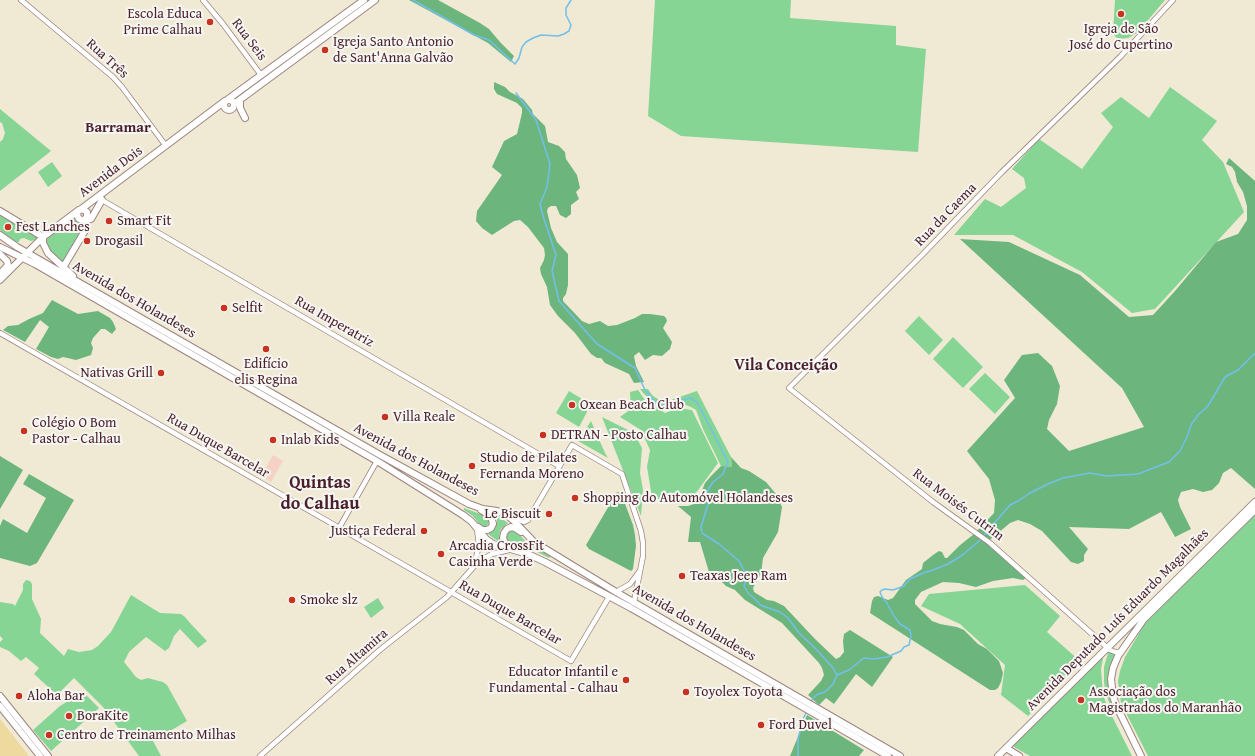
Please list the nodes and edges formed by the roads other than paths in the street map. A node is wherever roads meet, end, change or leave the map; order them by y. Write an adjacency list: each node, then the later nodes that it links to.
1 (21, 0): 13 (street, Rua Três)
2 (202, 0): 6 (street, Rua Seis)
3 (364, 0): 6 (main road, Avenida Dois)
4 (375, 0): 7 (main road)
5 (1173, 0): 29 (street, Rua da Caema)
6 (262, 75): 8 (main road, Avenida Dois)
7 (240, 100): 9 (main road); 12 (main road)
8 (226, 101): 9 (main road); 10 (main road); 11 (main road, Avenida Dois)
9 (234, 104): 10 (main road)
10 (226, 109): 11 (main road)
11 (214, 110): 13 (main road, Avenida Dois)
12 (245, 118)
13 (166, 146): 14 (main road, Avenida Dois)
14 (101, 198): 16 (main road, Avenida Dois); 16 (main road); 31 (street, Rua Imperatriz)
15 (0, 211): 18 (main road)
16 (79, 216): 18 (main road, Avenida Dois); 24 (main road)
17 (0, 235): 20 (main road, Avenida dos Holandeses)
18 (43, 237): 21 (main road, Avenida Dois); 24 (main road)
19 (0, 247): 23 (main road, Avenida dos Holandeses)
20 (17, 247): 21 (main road, Avenida dos Holandeses); 23 (main road)
21 (28, 253): 23 (main road, Avenida Dois); 24 (main road, Avenida dos Holandeses)
22 (0, 254): 25 (main road)
23 (22, 258): 26 (main road, Avenida Dois); 27 (main road, Avenida dos Holandeses)
24 (62, 269): 27 (main road); 33 (main road, Avenida dos Holandeses)
25 (0, 274)
26 (0, 280)
27 (61, 280): 30 (main road, Avenida dos Holandeses)
28 (0, 333): 38 (street, Rua Duque Barcelar)
29 (789, 388): 48 (street, Rua Moisés Cutrim)
30 (377, 461): 35 (main road, Avenida dos Holandeses); 38 (street)
31 (559, 466): 36 (street); 42 (street)
32 (1255, 502): 48 (main road, Avenida Deputado Luís Eduardo Magalhães)
33 (469, 504): 35 (main road); 36 (main road, Avenida dos Holandeses)
34 (1255, 510): 49 (main road, Avenida Deputado Luís Eduardo Magalhães)
35 (460, 513): 37 (main road, Avenida dos Holandeses)
36 (504, 514): 39 (main road, Avenida dos Holandeses)
37 (476, 527): 40 (main road, Avenida dos Holandeses); 43 (street, Rua Altamira)
38 (339, 528): 44 (street, Rua Duque Barcelar)
39 (534, 542): 41 (main road); 45 (main road, Avenida dos Holandeses)
40 (510, 550): 41 (main road, Avenida dos Holandeses); 43 (street, Rua Altamira)
41 (536, 557): 46 (main road, Avenida dos Holandeses)
42 (640, 569): 45 (street); 47 (street)
43 (468, 573): 44 (street, Rua Altamira)
44 (451, 592): 46 (street, Rua Duque Barcelar); 57 (street, Rua Altamira)
45 (616, 592): 47 (main road, Avenida dos Holandeses)
46 (609, 596): 51 (main road, Avenida dos Holandeses)
47 (634, 602): 51 (main road, Avenida dos Holandeses)
48 (1107, 647): 49 (street); 54 (main road, Avenida Deputado Luís Eduardo Magalhães)
49 (1120, 652): 62 (main road, Avenida Deputado Luís Eduardo Magalhães)
50 (0, 696): 56 (main road)
51 (802, 703): 53 (main road, Avenida dos Holandeses)
52 (0, 706): 55 (main road)
53 (814, 710): 58 (main road, Avenida dos Holandeses); 59 (main road, Avenida dos Holandeses)
54 (1006, 748): 60 (main road, Avenida Deputado Luís Eduardo Magalhães); 61 (main road)
55 (40, 756)
56 (48, 756)
57 (260, 756)
58 (888, 756)
59 (900, 756)
60 (998, 756)
61 (1019, 756)
62 (1141, 756)

